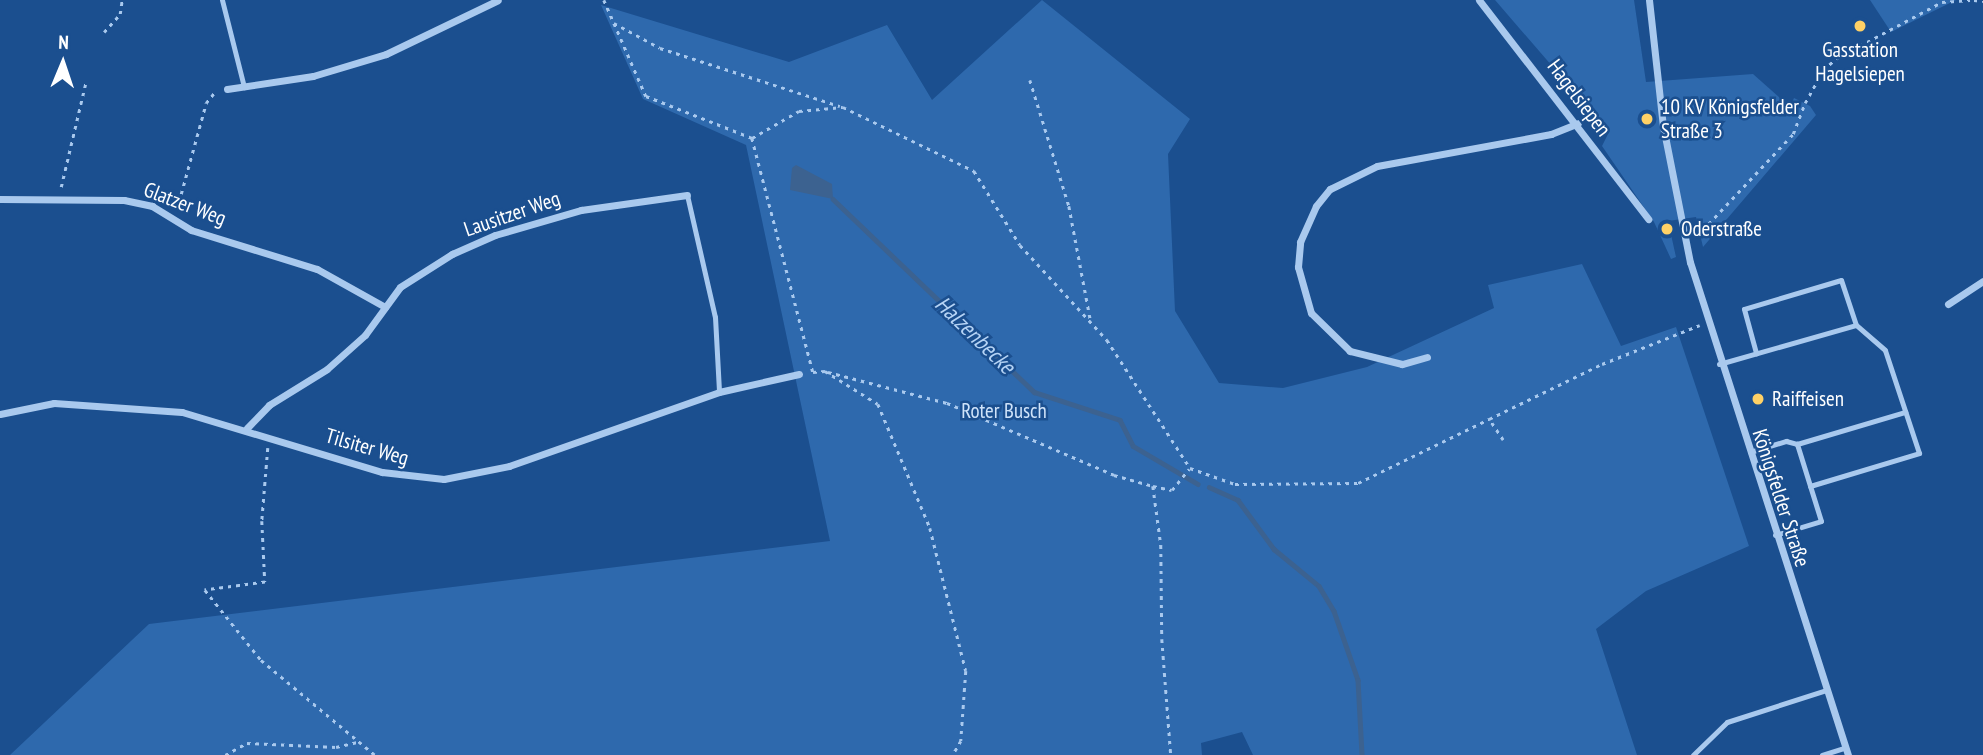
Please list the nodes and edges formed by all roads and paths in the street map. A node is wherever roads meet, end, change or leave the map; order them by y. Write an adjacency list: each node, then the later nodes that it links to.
1 (122, 0): 10 (path)
2 (222, 0): 13 (lane)
3 (498, 0): 13 (street)
4 (604, 0): 9 (path)
5 (1479, 0): 16 (street, Hagelsiepen)
6 (1649, 0): 23 (street, Königsfelder Straße)
7 (1972, 0): 8 (path); 23 (path)
8 (1983, 1)
9 (614, 23): 15 (path); 17 (path)
10 (104, 32)
11 (1030, 80): 27 (path)
12 (86, 81): 20 (path)
13 (244, 87): 14 (street)
14 (227, 89): 21 (path)
15 (843, 107): 17 (path); 27 (path)
16 (1578, 123): 22 (street, Hagelsiepen); 31 (street)
17 (752, 138): 34 (path)
18 (687, 195): 26 (street, Lausitzer Weg); 36 (lane)
19 (0, 199): 20 (street, Glatzer Weg)
20 (59, 199): 21 (street, Glatzer Weg)
21 (165, 212): 26 (street, Glatzer Weg)
22 (1648, 219)
23 (1685, 243): 28 (street, Königsfelder Straße)
24 (1983, 281): 25 (street)
25 (1948, 303)
26 (385, 307): 40 (street, Lausitzer Weg)
27 (1091, 322): 45 (path)
28 (1706, 322): 32 (street, Königsfelder Straße); 39 (path)
29 (1856, 325): 30 (lane); 30 (lane); 37 (lane)
30 (1756, 353): 32 (lane)
31 (1427, 357)
32 (1719, 364): 44 (street, Königsfelder Straße)
33 (825, 371): 34 (path); 46 (path); 54 (path)
34 (813, 372): 35 (path)
35 (799, 374): 36 (street, Tilsiter Weg)
36 (719, 392): 41 (street, Tilsiter Weg)
37 (1905, 412): 43 (lane); 47 (lane)
38 (0, 414): 40 (street, Tilsiter Weg)
39 (1489, 419): 42 (path); 45 (path)
40 (247, 428): 41 (street, Tilsiter Weg)
41 (269, 435): 50 (path)
42 (1503, 440)
43 (1797, 444): 44 (lane); 47 (lane)
44 (1748, 453): 48 (street, Königsfelder Straße)
45 (1190, 468): 46 (path)
46 (1153, 486): 55 (path)
47 (1811, 486): 48 (lane)
48 (1775, 535): 49 (street, Königsfelder Straße)
49 (1826, 690): 51 (street, Königsfelder Straße); 56 (lane)
50 (359, 742): 52 (path); 53 (path)
51 (1847, 751): 57 (lane)
52 (225, 755)
53 (375, 755)
54 (953, 755)
55 (1171, 755)
56 (1693, 755)
57 (1822, 755)

